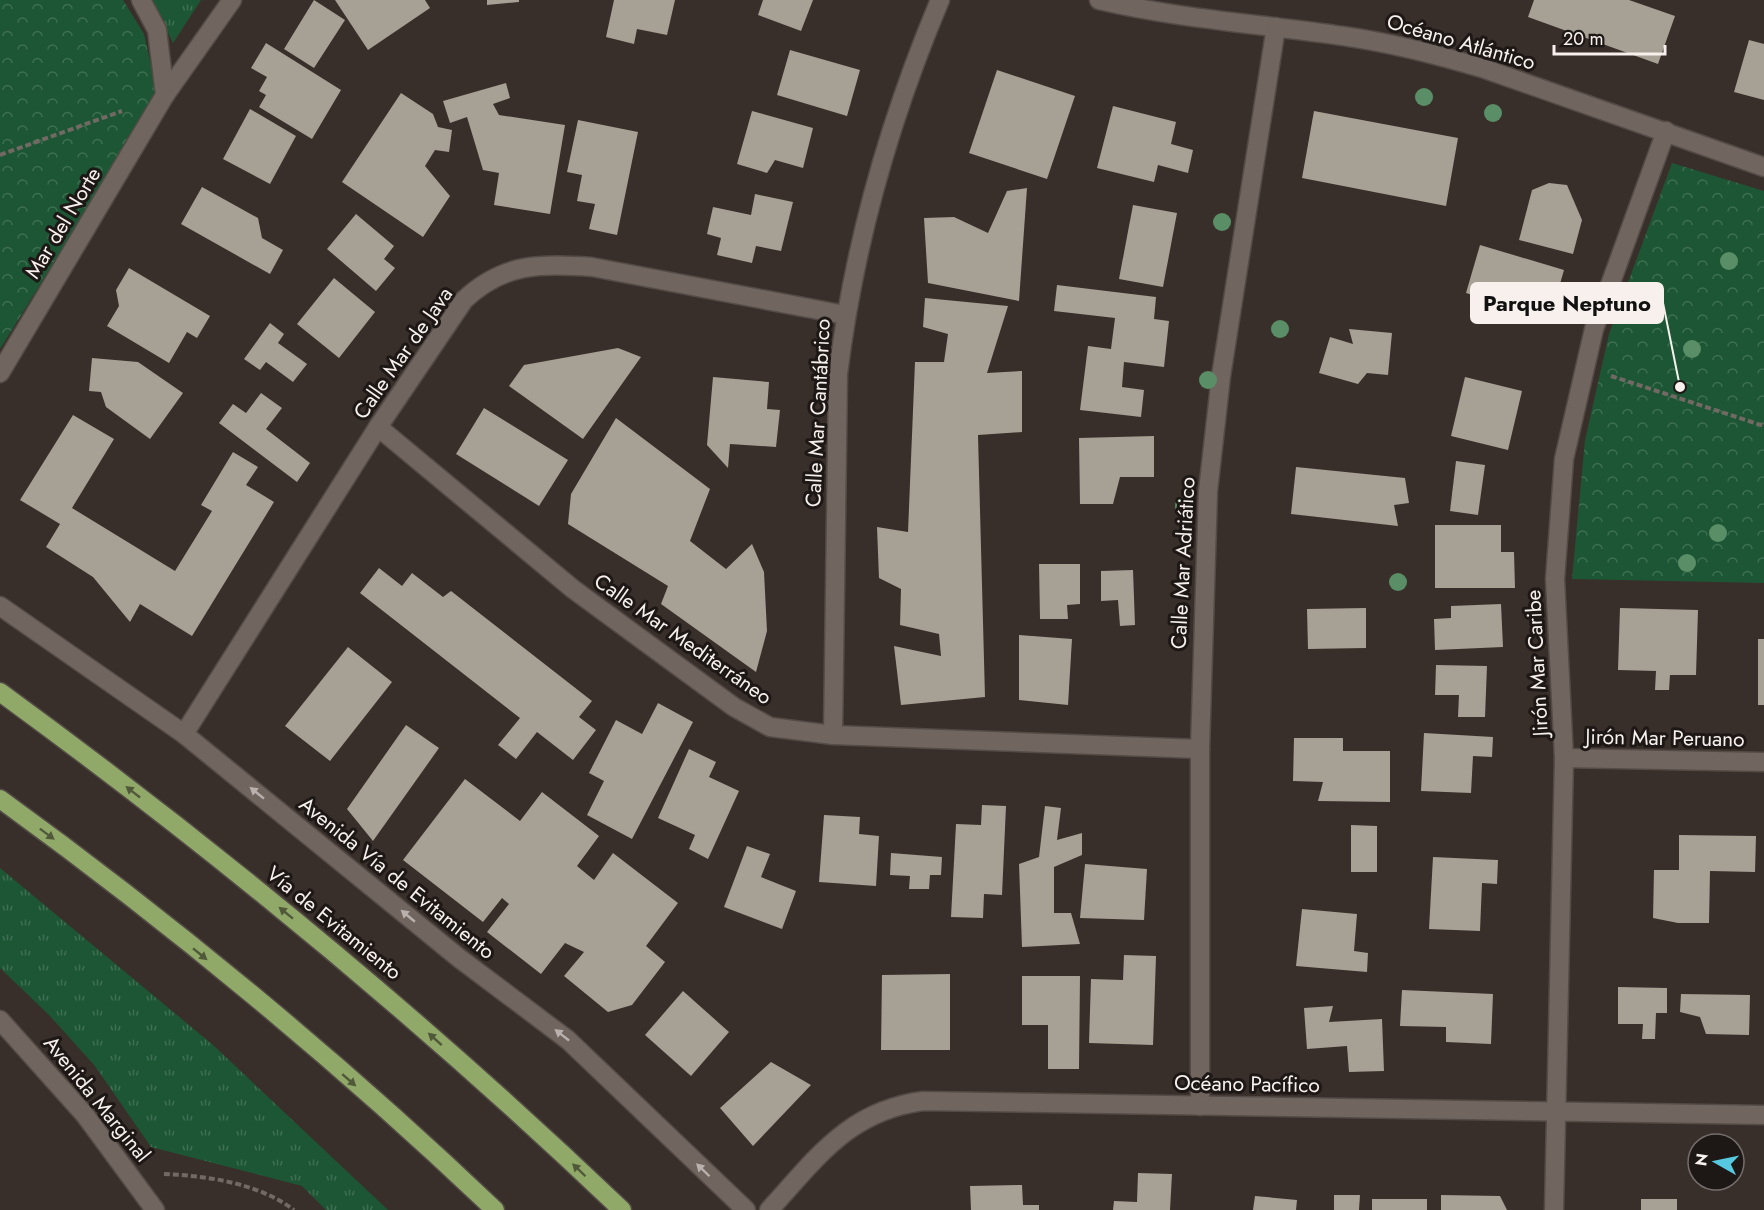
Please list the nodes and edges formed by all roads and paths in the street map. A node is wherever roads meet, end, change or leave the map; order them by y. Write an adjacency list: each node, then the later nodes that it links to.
1 (141, 0): 6 (street)
2 (232, 0): 6 (street, Mar del Norte)
3 (940, 0): 10 (street, Calle Mar Cantábrico)
4 (1099, 0): 5 (street, Océano Atlántico)
5 (1276, 27): 7 (street, Océano Atlántico); 19 (street, Calle Mar Adriático)
6 (165, 95): 8 (path); 12 (street, Mar del Norte)
7 (1666, 131): 9 (street, Océano Atlántico); 11 (street, Jirón Mar Caribe)
8 (0, 155)
9 (1764, 167)
10 (845, 315): 14 (street, Calle Mar de Java); 18 (street, Calle Mar Cantábrico)
11 (1582, 369): 13 (path); 20 (street, Jirón Mar Caribe)
12 (0, 373)
13 (1764, 426)
14 (378, 427): 17 (street, Calle Mar de Java); 18 (street, Calle Mar Mediterráneo)
15 (0, 606): 17 (street, Avenida Vía de Evitamiento)
16 (0, 692): 31 (highway, Vía de Evitamiento, one-way to 16)
17 (184, 734): 32 (street, Avenida Vía de Evitamiento, one-way to 17)
18 (833, 735): 19 (street, Calle Mar Mediterráneo)
19 (1200, 749): 24 (street, Calle Mar Adriático)
20 (1564, 758): 21 (street, Jirón Mar Peruano); 25 (street, Jirón Mar Caribe)
21 (1764, 762)
22 (0, 799): 30 (highway, one-way to 30)
23 (0, 1020): 27 (street, Avenida Marginal)
24 (1200, 1106): 25 (street, Océano Pacífico); 33 (street, Océano Pacífico)
25 (1556, 1112): 26 (street, Océano Pacífico); 34 (street, Jirón Mar Caribe)
26 (1764, 1115)
27 (127, 1172): 28 (street, Avenida Marginal); 29 (path)
28 (155, 1210)
29 (294, 1210)
30 (495, 1210)
31 (622, 1210)
32 (746, 1210)
33 (769, 1210)
34 (1554, 1210)

